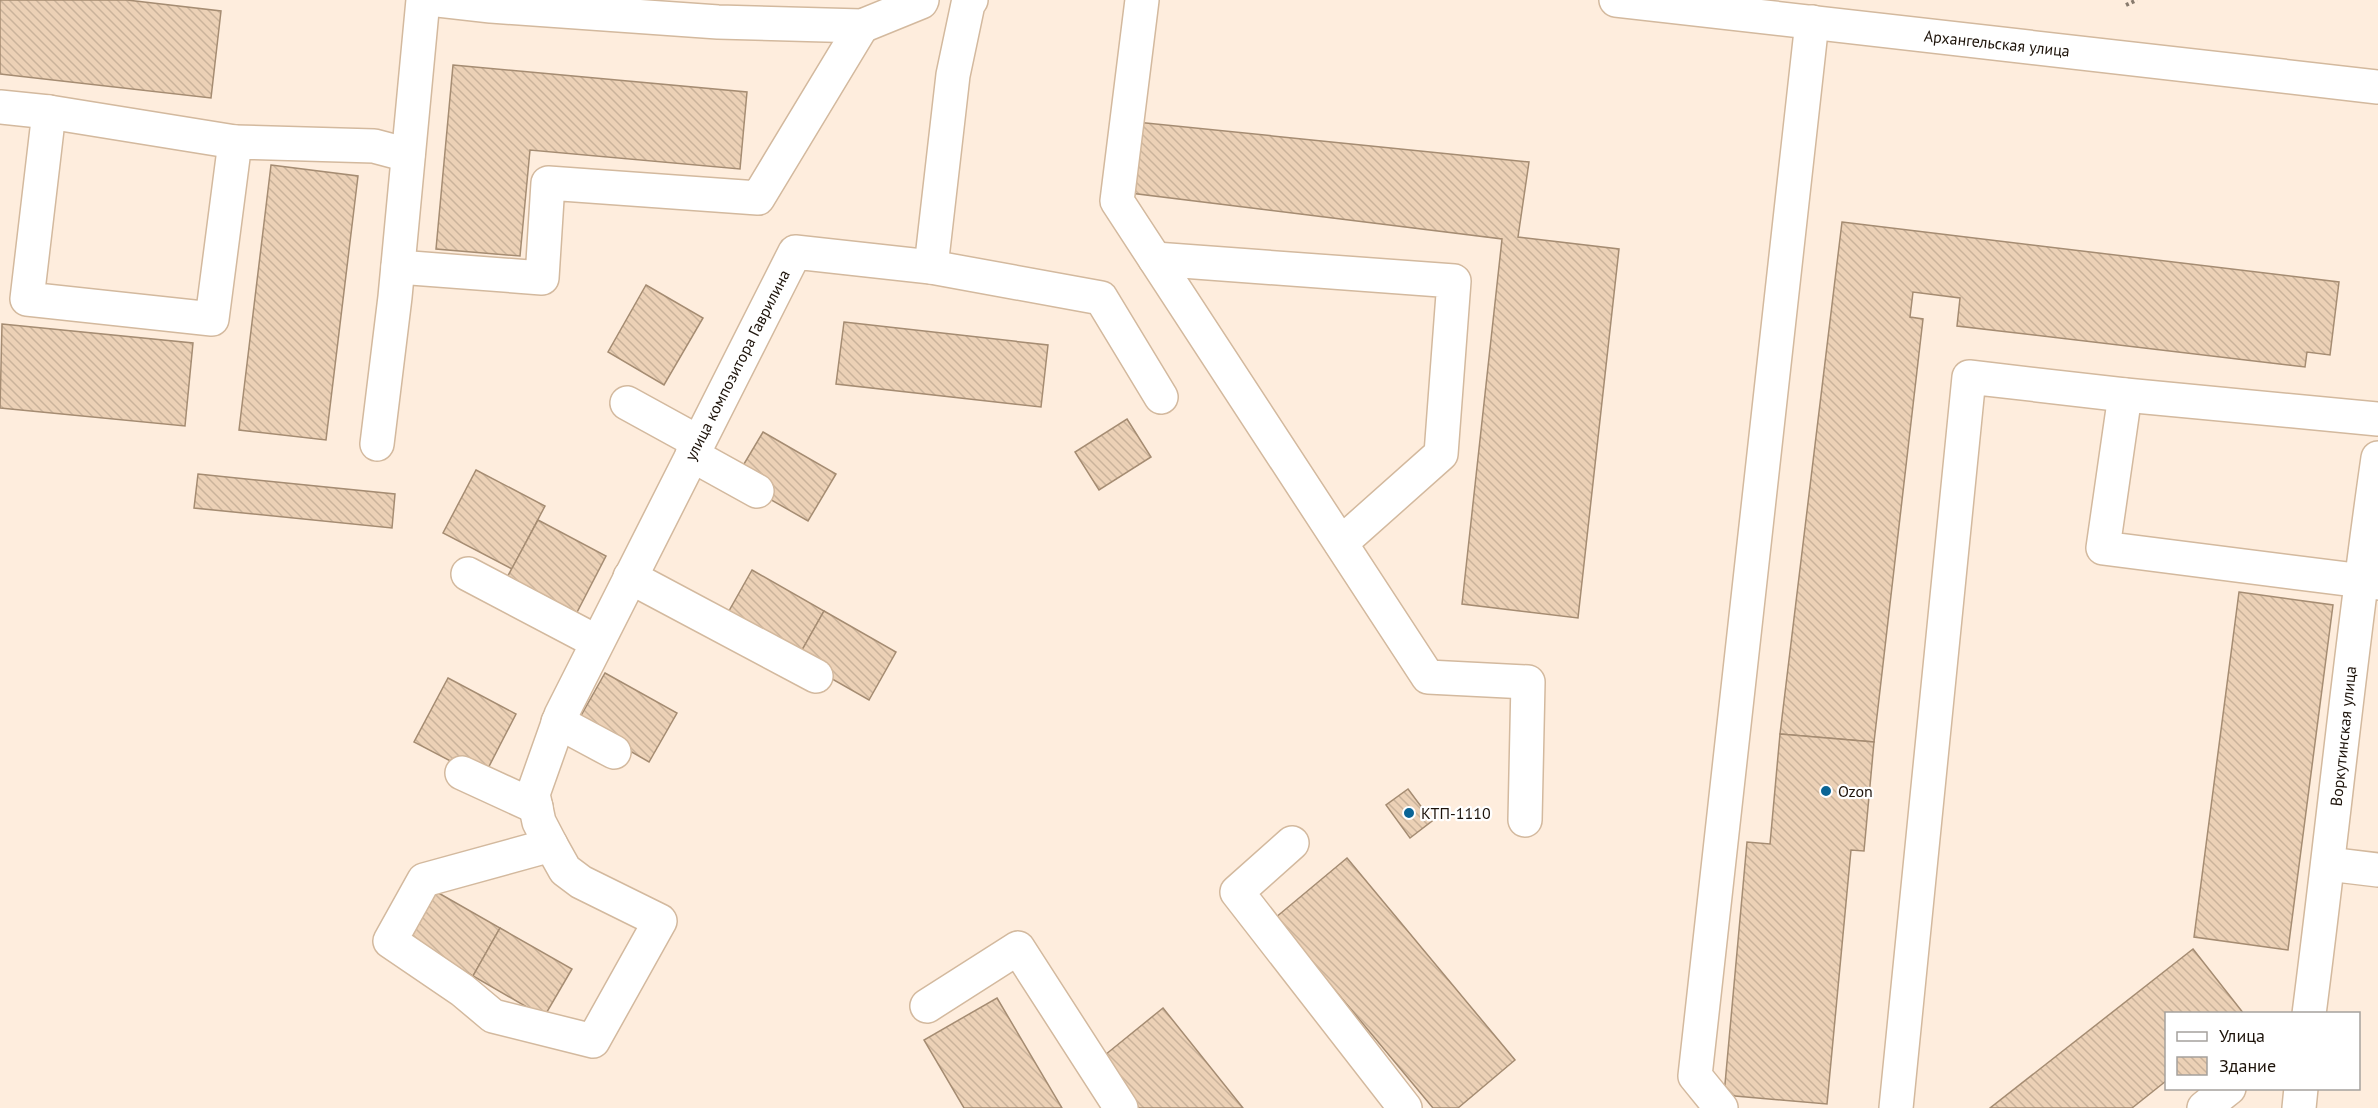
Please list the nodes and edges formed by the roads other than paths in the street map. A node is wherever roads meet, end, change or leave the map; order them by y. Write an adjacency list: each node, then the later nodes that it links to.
1 (423, 0): 14 (street)
2 (438, 0): 9 (street)
3 (922, 0): 9 (street)
4 (1142, 0): 15 (street)
5 (1616, 0): 7 (street, Архангельская улица)
6 (968, 1): 17 (street)
7 (1748, 8): 8 (street, Архангельская улица)
8 (1812, 22): 10 (street, Архангельская улица); 47 (street)
9 (862, 26): 16 (street)
10 (2378, 87)
11 (0, 107): 12 (street)
12 (49, 112): 13 (street); 13 (street)
13 (235, 142): 14 (street)
14 (408, 154): 16 (street)
15 (1155, 259): 26 (street); 26 (street)
16 (398, 267): 22 (street)
17 (932, 267): 19 (street); 23 (street, улица композитора Гаврилина)
18 (2125, 395): 21 (street); 29 (street); 48 (street)
19 (1161, 397)
20 (627, 403): 23 (street)
21 (2378, 418)
22 (377, 444)
23 (695, 449): 25 (street); 28 (street, улица композитора Гаврилина)
24 (2378, 458): 29 (street, Воркутинская улица)
25 (757, 491)
26 (1341, 543): 36 (street)
27 (468, 574): 30 (street)
28 (630, 577): 30 (street, улица композитора Гаврилина); 31 (street)
29 (2369, 582): 39 (street, Воркутинская улица)
30 (597, 642): 32 (street, улица композитора Гаврилина)
31 (816, 676)
32 (558, 722): 33 (street); 35 (street, улица композитора Гаврилина)
33 (614, 752)
34 (462, 773): 35 (street)
35 (536, 807): 38 (street, улица композитора Гаврилина)
36 (1525, 820)
37 (1292, 843): 46 (street)
38 (551, 845): 38 (street, улица композитора Гаврилина)
39 (2328, 864): 40 (street); 42 (street, Воркутинская улица)
40 (2378, 870)
41 (927, 1006): 45 (street)
42 (2309, 1012)
43 (2228, 1090): 49 (street)
44 (2301, 1090): 50 (street)
45 (1121, 1108)
46 (1405, 1108)
47 (1721, 1108)
48 (1896, 1108)
49 (2204, 1108)
50 (2299, 1108)

